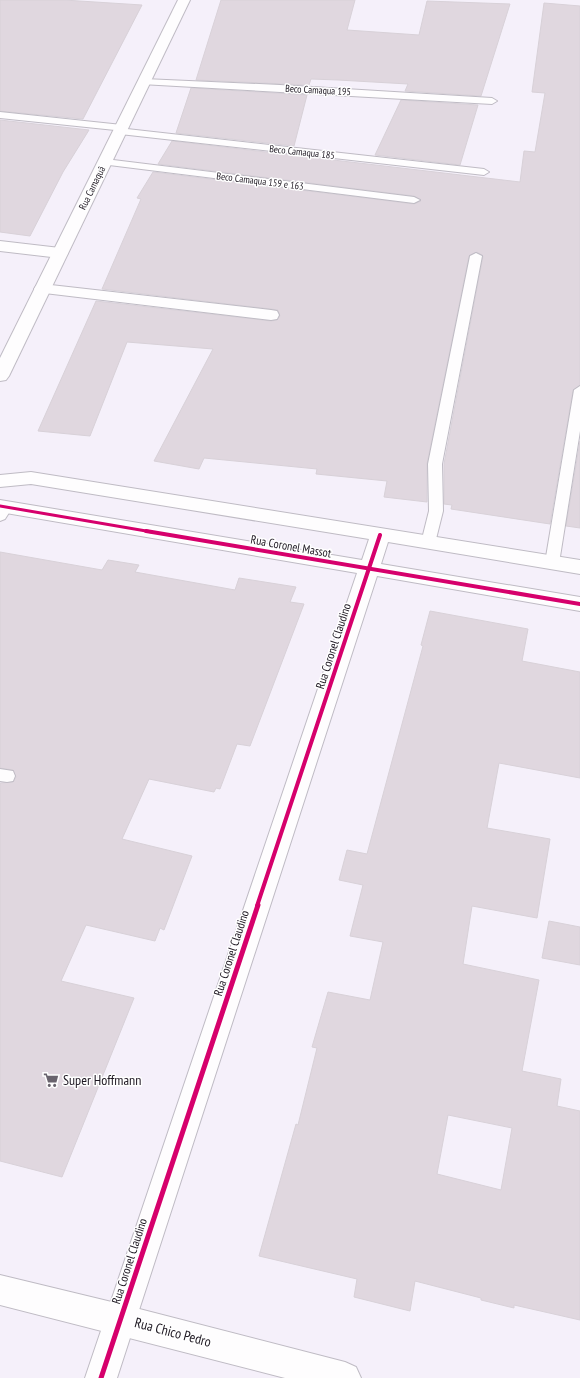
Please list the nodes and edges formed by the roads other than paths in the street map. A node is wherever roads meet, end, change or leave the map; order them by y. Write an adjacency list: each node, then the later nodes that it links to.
1 (184, 0): 2 (street, Rua Camaquã)
2 (144, 82): 3 (lane, Beco Camaqua 195); 5 (street, Rua Camaquã)
3 (492, 101)
4 (0, 115): 5 (lane, Beco Camaqua 185)
5 (121, 130): 6 (street, Rua Camaquã); 7 (lane, Beco Camaqua 185)
6 (105, 162): 8 (lane, Beco Camaqua 159 e 163); 10 (street, Rua Camaquã)
7 (484, 172)
8 (414, 200)
9 (0, 246): 10 (street)
10 (60, 253): 12 (street, Rua Camaquã)
11 (476, 256): 19 (lane)
12 (42, 289): 13 (street); 14 (street, Rua Camaquã)
13 (271, 315)
14 (0, 376)
15 (580, 390): 20 (lane)
16 (0, 481): 18 (street, Rua Coronel Massot)
17 (2, 510): 22 (street, Rua Coronel Massot)
18 (380, 535): 19 (street, Rua Coronel Massot); 22 (street, Rua Coronel Claudino)
19 (428, 543): 20 (street, Rua Coronel Massot)
20 (552, 563): 21 (street, Rua Coronel Massot)
21 (580, 567)
22 (369, 569): 23 (street, Rua Coronel Massot); 25 (street, Rua Coronel Claudino)
23 (580, 604)
24 (0, 1290): 25 (street, Rua Chico Pedro)
25 (120, 1318): 26 (street, Rua Coronel Claudino); 27 (street, Rua Chico Pedro)
26 (101, 1378)
27 (344, 1378)

